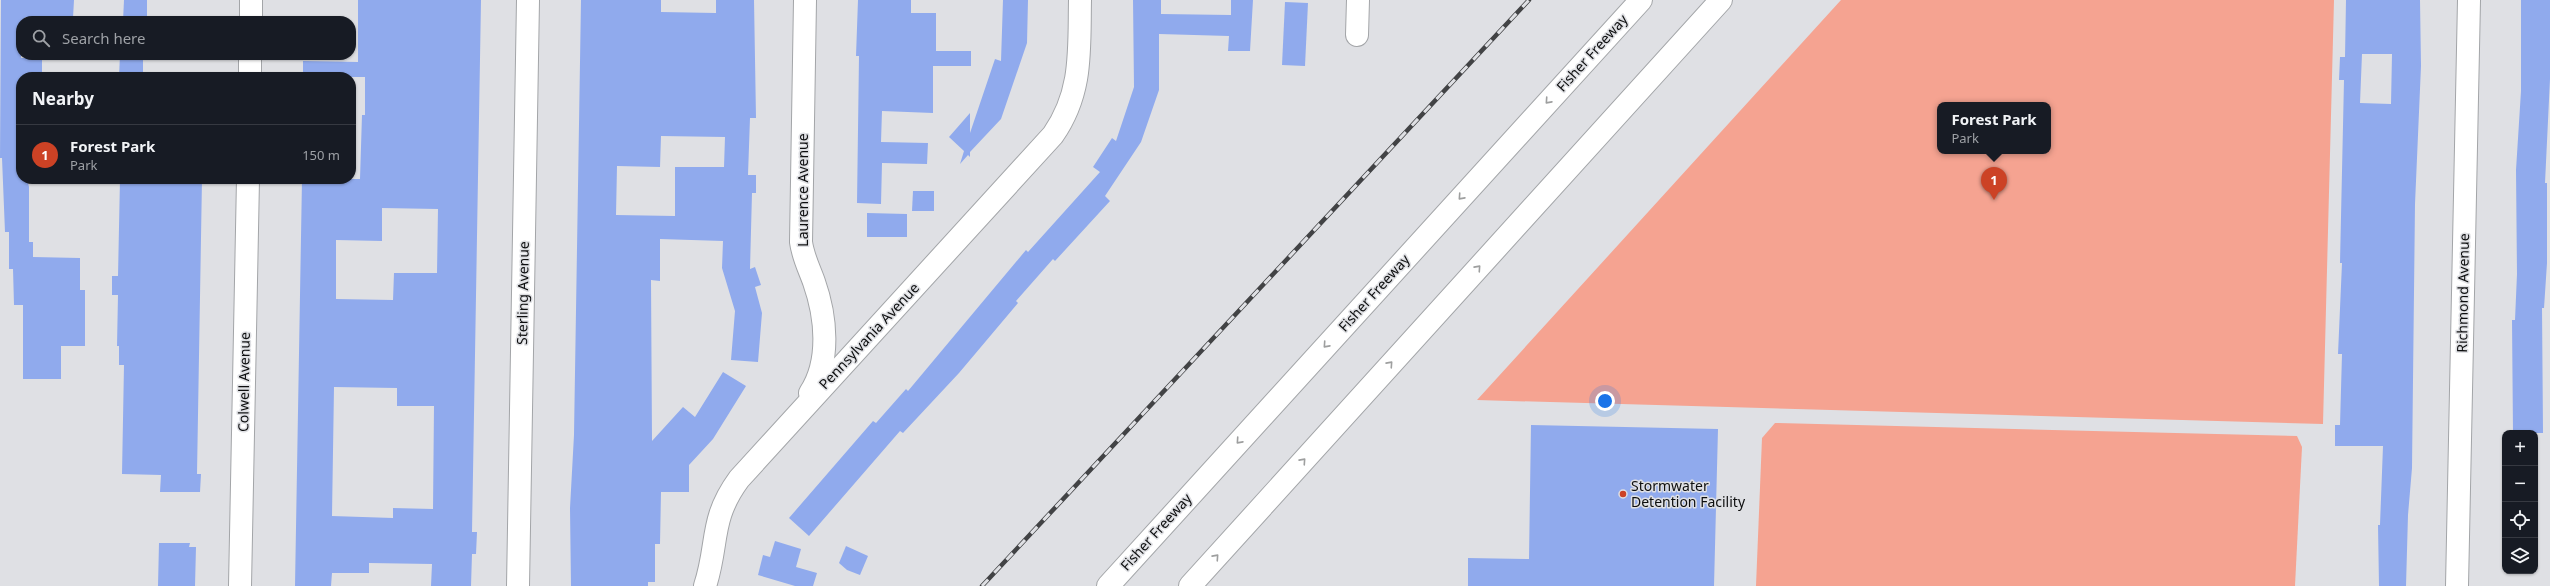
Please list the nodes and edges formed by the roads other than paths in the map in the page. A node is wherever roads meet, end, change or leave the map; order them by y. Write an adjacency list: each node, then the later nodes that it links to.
1 (251, 0): 9 (main road)
2 (528, 0): 16 (main road, Sterling Avenue)
3 (805, 0): 14 (main road, Laurence Avenue)
4 (1080, 0): 14 (main road, Pennsylvania Avenue)
5 (1358, 0): 10 (main road)
6 (1641, 0): 18 (main road, Fisher Freeway, one-way to 18)
7 (1721, 0): 19 (main road, one-way to 7)
8 (2469, 0): 20 (main road, Richmond Avenue)
9 (251, 16)
10 (1357, 35)
11 (250, 60): 12 (main road)
12 (250, 72)
13 (248, 184): 15 (main road, Colwell Avenue)
14 (793, 418): 17 (main road, Pennsylvania Avenue)
15 (240, 586)
16 (518, 586)
17 (705, 586)
18 (1108, 586)
19 (1190, 586)
20 (2457, 586)

